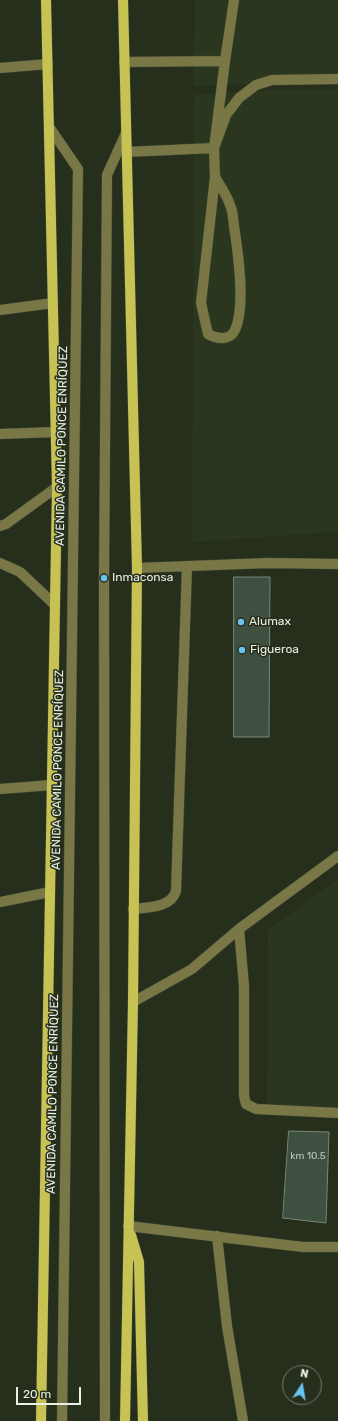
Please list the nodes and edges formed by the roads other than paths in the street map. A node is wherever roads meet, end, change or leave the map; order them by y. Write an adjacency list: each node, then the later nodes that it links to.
1 (46, 0): 6 (main road, AVENIDA CAMILO PONCE ENRÍQUEZ)
2 (123, 0): 5 (main road)
3 (234, 0): 4 (street)
4 (225, 61): 5 (street); 11 (street)
5 (124, 62): 10 (main road)
6 (48, 64): 7 (street); 9 (main road, AVENIDA CAMILO PONCE ENRÍQUEZ)
7 (0, 68)
8 (338, 79): 11 (street)
9 (50, 128): 14 (main road, AVENIDA CAMILO PONCE ENRÍQUEZ); 38 (street, AVENIDA CAMILO PONCE ENRÍQUEZ)
10 (126, 133): 12 (main road); 39 (street)
11 (214, 148): 12 (street); 13 (street)
12 (126, 152): 23 (main road)
13 (215, 177): 13 (street)
14 (53, 303): 15 (street); 16 (main road, AVENIDA CAMILO PONCE ENRÍQUEZ)
15 (0, 310)
16 (56, 432): 17 (street); 18 (main road, AVENIDA CAMILO PONCE ENRÍQUEZ)
17 (0, 434)
18 (57, 487): 19 (street); 24 (main road, AVENIDA CAMILO PONCE ENRÍQUEZ)
19 (0, 526)
20 (0, 563): 24 (street)
21 (338, 564): 22 (street)
22 (187, 567): 23 (street); 30 (street)
23 (137, 568): 30 (main road)
24 (55, 605): 25 (main road, AVENIDA CAMILO PONCE ENRÍQUEZ)
25 (52, 785): 26 (street); 28 (main road, AVENIDA CAMILO PONCE ENRÍQUEZ)
26 (0, 789)
27 (338, 856): 31 (street)
28 (50, 892): 29 (street); 37 (main road, AVENIDA CAMILO PONCE ENRÍQUEZ)
29 (0, 902)
30 (133, 909): 32 (main road)
31 (239, 928): 32 (street); 33 (street)
32 (133, 1002): 34 (main road)
33 (338, 1113)
34 (128, 1226): 35 (street); 40 (main road); 41 (main road)
35 (217, 1236): 36 (street); 42 (street)
36 (338, 1248)
37 (41, 1421)
38 (62, 1421)
39 (105, 1421)
40 (125, 1421)
41 (142, 1421)
42 (243, 1421)

